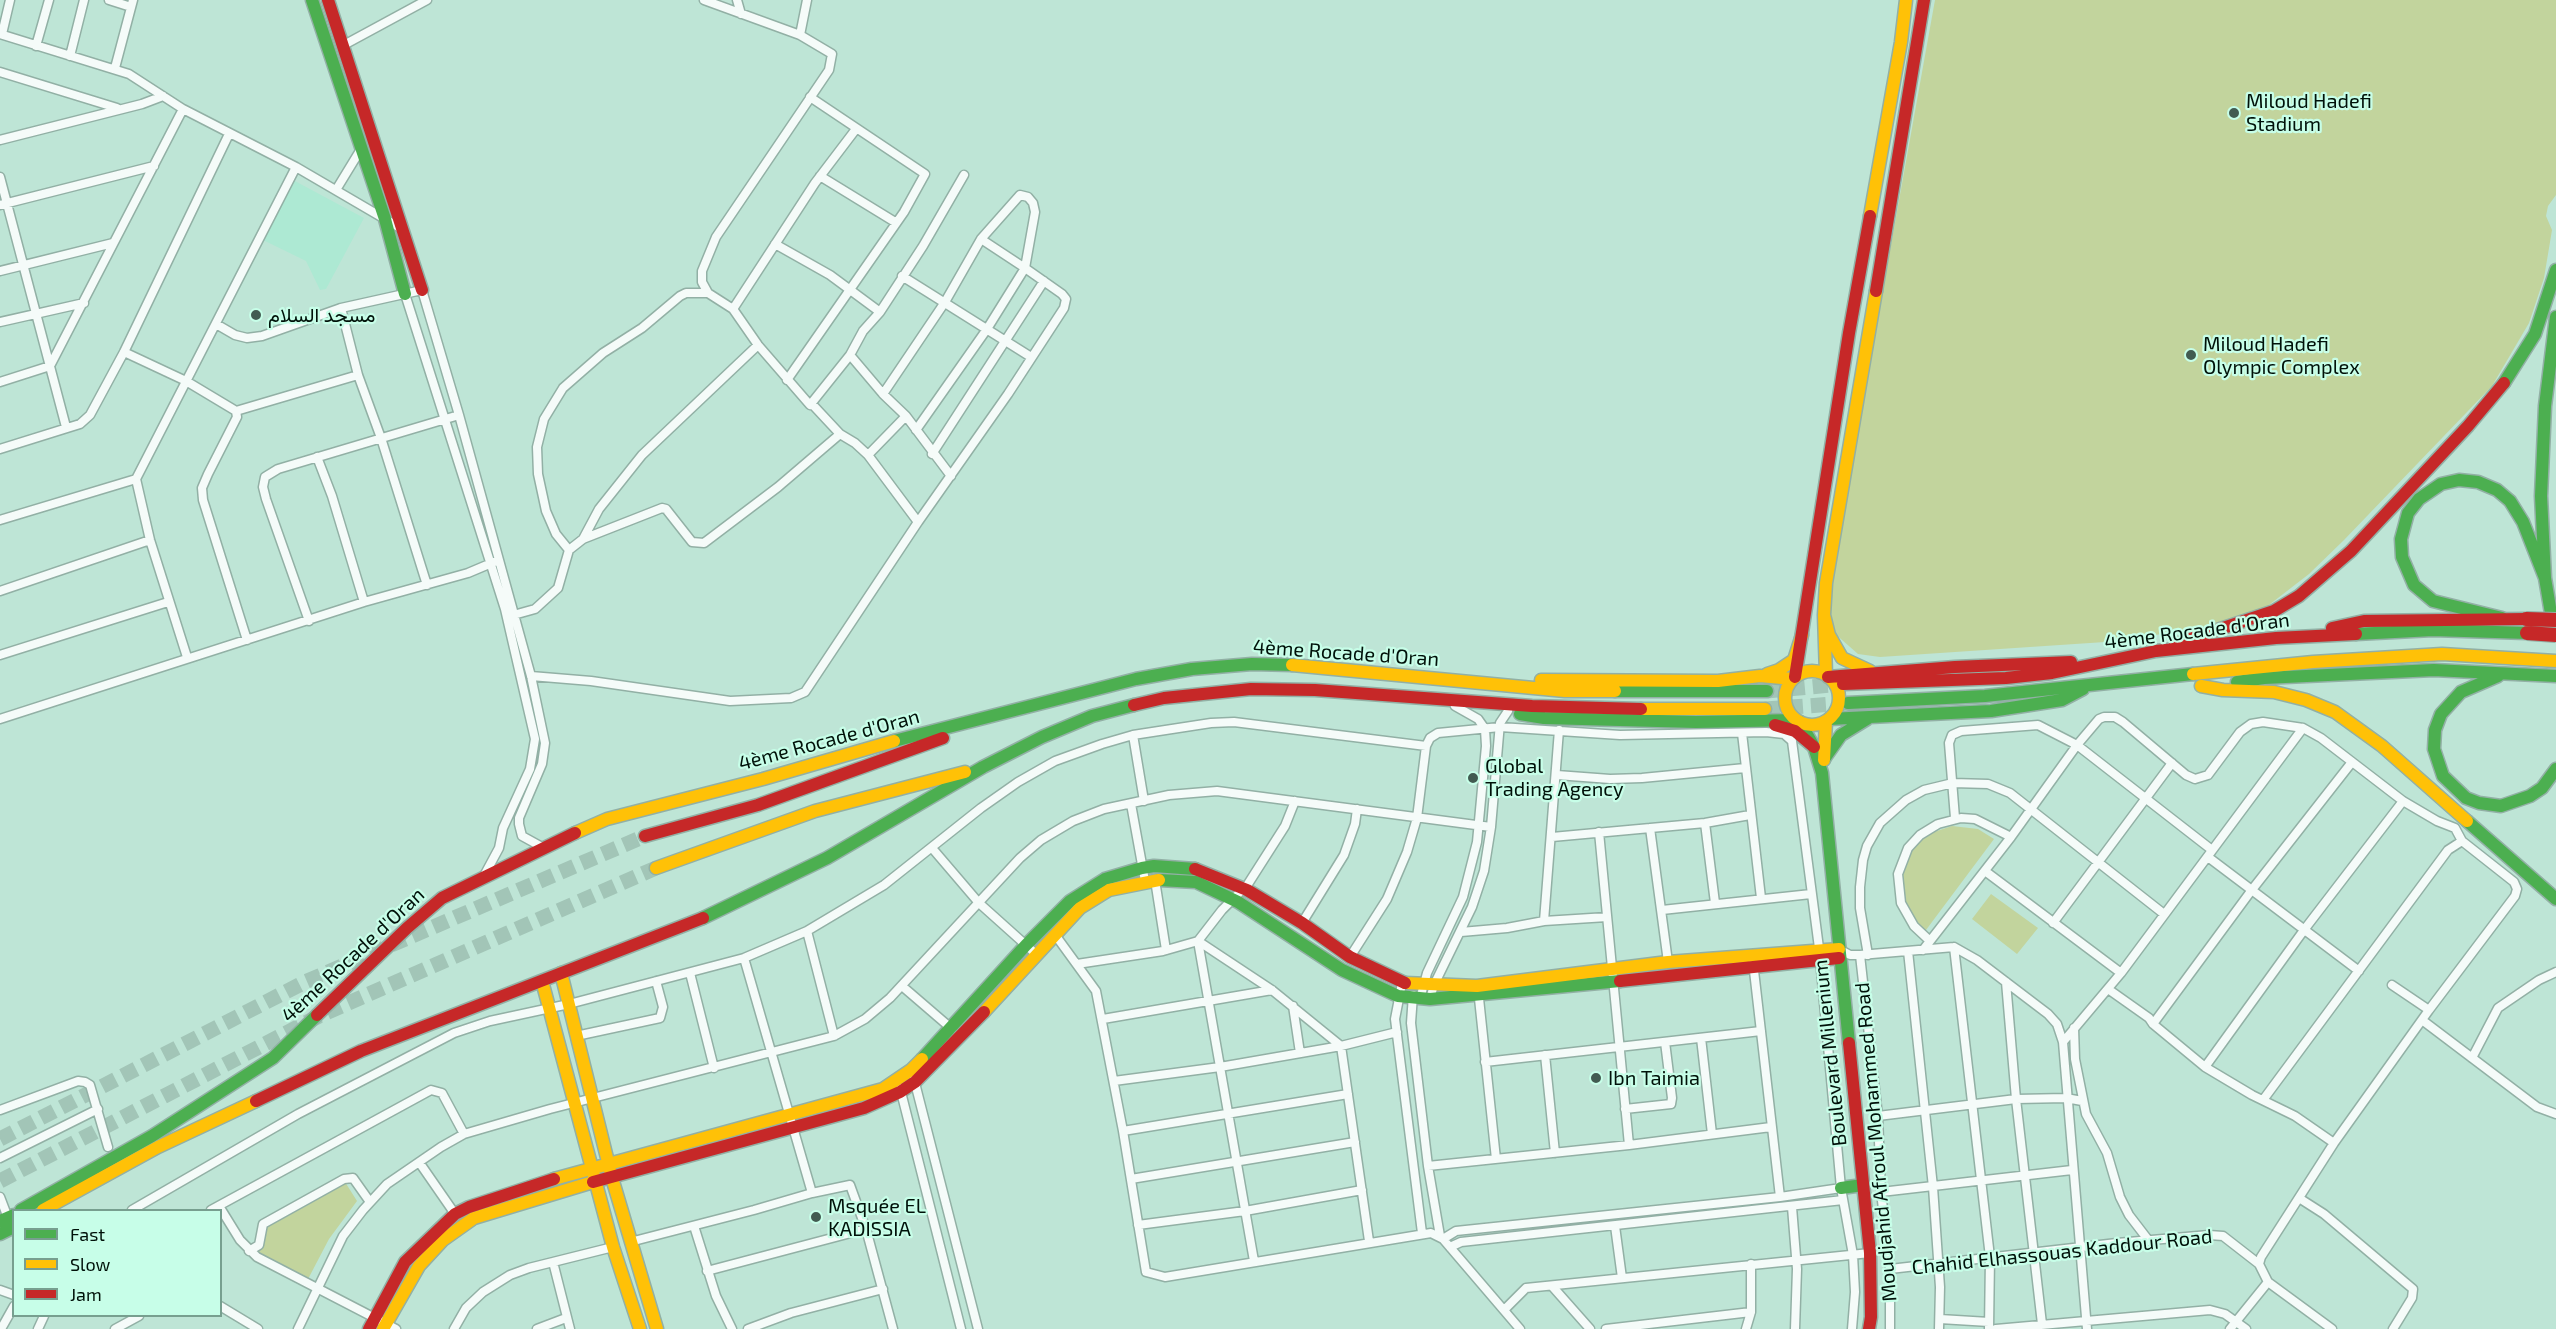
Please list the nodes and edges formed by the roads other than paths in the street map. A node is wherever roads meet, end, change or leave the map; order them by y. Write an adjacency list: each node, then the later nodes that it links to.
1 (10, 0): 15 (street)
2 (49, 0): 17 (street)
3 (84, 0): 19 (street)
4 (109, 0): 13 (street)
5 (312, 0): 29 (main road)
6 (328, 0): 18 (main road)
7 (427, 0): 18 (street)
8 (704, 0): 14 (street)
9 (737, 0): 14 (street)
10 (807, 0): 16 (street)
11 (1906, 0): 106 (main road)
12 (1924, 0): 100 (main road)
13 (132, 4): 20 (street)
14 (741, 14): 16 (street)
15 (1, 34): 17 (street)
16 (800, 35): 23 (street)
17 (36, 46): 19 (street)
18 (342, 46): 39 (main road)
19 (69, 56): 20 (street)
20 (115, 68): 22 (street)
21 (0, 72): 24 (street)
22 (163, 96): 24 (street); 25 (street)
23 (810, 98): 26 (street); 51 (street)
24 (119, 109): 28 (street)
25 (183, 109): 27 (street); 30 (street)
26 (856, 129): 33 (street); 38 (street)
27 (229, 134): 31 (street); 65 (street)
28 (0, 140)
29 (361, 149): 35 (street); 37 (main road)
30 (154, 166): 36 (street); 41 (street)
31 (296, 167): 35 (street); 61 (street)
32 (964, 175): 47 (street)
33 (820, 176): 38 (street); 42 (street)
34 (0, 177): 36 (street)
35 (336, 190): 37 (street)
36 (3, 204): 43 (street)
37 (385, 219): 39 (street); 52 (main road)
38 (896, 222): 50 (street)
39 (402, 229): 49 (main road)
40 (981, 238): 44 (street); 44 (street); 53 (street)
41 (113, 243): 43 (street); 54 (street)
42 (775, 244): 50 (street); 56 (street)
43 (22, 266): 46 (street); 58 (street)
44 (1025, 268): 48 (street); 62 (street)
45 (2556, 270): 111 (main road)
46 (0, 272)
47 (902, 276): 53 (street); 57 (street)
48 (1044, 281): 63 (street); 67 (street)
49 (422, 290): 52 (street); 76 (street)
50 (849, 291): 57 (street); 70 (street)
51 (708, 293): 56 (street); 93 (street)
52 (405, 294): 55 (street); 78 (street)
53 (945, 302): 62 (street); 73 (street)
54 (84, 303): 58 (street); 68 (street)
55 (340, 308): 61 (street); 69 (street)
56 (733, 309): 64 (street)
57 (880, 312): 66 (street)
58 (34, 313): 60 (street); 68 (street)
59 (2556, 317): 95 (main road)
60 (0, 322)
61 (216, 324): 71 (street)
62 (987, 329): 63 (street); 80 (street)
63 (1005, 340): 67 (street); 84 (street)
64 (758, 345): 70 (street); 91 (street)
65 (124, 352): 71 (street); 79 (street)
66 (850, 355): 73 (street); 74 (street)
67 (1031, 357): 87 (street)
68 (50, 366): 72 (street); 79 (street)
69 (358, 375): 75 (street); 82 (street)
70 (786, 380): 74 (street)
71 (186, 381): 75 (street); 88 (street)
72 (0, 382)
73 (883, 394): 77 (street)
74 (812, 404): 81 (street)
75 (236, 411): 109 (street)
76 (459, 415): 78 (street); 94 (street)
77 (906, 416): 80 (street); 85 (street)
78 (444, 417): 82 (street); 94 (street)
79 (66, 427): 83 (street)
80 (916, 430): 84 (street)
81 (840, 434): 85 (street); 91 (street)
82 (381, 438): 86 (street); 96 (street)
83 (0, 449)
84 (932, 454): 87 (street)
85 (868, 455): 90 (street)
86 (317, 457): 99 (street); 104 (street)
87 (951, 476): 90 (street)
88 (136, 478): 89 (street); 92 (street)
89 (0, 520)
90 (918, 522): 118 (street)
91 (583, 538): 93 (street)
92 (150, 540): 97 (street); 98 (street)
93 (569, 550): 101 (street)
94 (494, 562): 96 (street); 101 (street)
95 (2545, 578): 102 (main road); 110 (main road)
96 (427, 585): 99 (street)
97 (0, 591)
98 (168, 602): 112 (street); 113 (street)
99 (364, 602): 104 (street)
100 (1824, 615): 116 (main road); 120 (main road)
101 (511, 616): 118 (street); 154 (street)
102 (2502, 618): 105 (main road); 108 (main road)
103 (2556, 620): 105 (main road, bridge)
104 (309, 621): 109 (street)
105 (2527, 626): 107 (main road, 4ème Rocade d'Oran, bridge); 108 (main road, 4ème Rocade d'Oran)
106 (1802, 635): 119 (main road); 122 (main road)
107 (2556, 635)
108 (2316, 636): 111 (main road, 4ème Rocade d'Oran)
109 (248, 640): 113 (street)
110 (2556, 640)
111 (2156, 651): 115 (main road, 4ème Rocade d'Oran)
112 (0, 655)
113 (187, 657): 136 (street)
114 (2556, 660): 123 (main road, 4ème Rocade d'Oran)
115 (2101, 662): 116 (main road); 125 (main road, 4ème Rocade d'Oran)
116 (1876, 672): 120 (main road)
117 (2506, 673): 121 (main road); 127 (main road); 155 (main road)
118 (531, 676): 156 (street)
119 (1760, 676): 122 (main road); 124 (main road)
120 (1827, 676): 122 (main road); 137 (main road)
121 (2556, 676)
122 (1794, 678): 138 (main road)
123 (2154, 679): 126 (main road, 4ème Rocade d'Oran); 127 (main road)
124 (1463, 682): 128 (main road, 4ème Rocade d'Oran); 135 (main road, 4ème Rocade d'Oran)
125 (1844, 684)
126 (2090, 685): 130 (main road, 4ème Rocade d'Oran); 134 (main road)
127 (2201, 686): 191 (main road)
128 (1767, 691)
129 (1429, 699): 131 (main road); 132 (main road, 4ème Rocade d'Oran); 152 (main road, 4ème Rocade d'Oran)
130 (1848, 703)
131 (1455, 706): 133 (main road); 142 (street)
132 (1765, 709)
133 (1508, 711): 139 (main road); 140 (street)
134 (1874, 715): 137 (main road); 151 (main road)
135 (996, 716): 174 (main road); 178 (main road, 4ème Rocade d'Oran)
136 (0, 720)
137 (1828, 720): 138 (main road); 151 (main road)
138 (1798, 721): 139 (main road); 148 (main road)
139 (1758, 723): 148 (main road)
140 (1500, 727): 142 (street); 143 (street); 171 (street)
141 (2303, 728): 149 (street); 150 (street); 180 (street)
142 (1485, 729): 146 (street); 170 (street)
143 (1559, 730): 144 (street); 157 (street)
144 (1742, 733): 153 (street); 188 (street)
145 (1133, 735): 146 (street); 160 (street); 179 (street)
146 (1426, 746): 167 (street)
147 (2077, 746): 150 (street); 158 (street); 159 (street); 165 (street)
148 (1814, 747): 151 (main road)
149 (2352, 762): 162 (street); 187 (street)
150 (2172, 763): 159 (street)
151 (1823, 766): 212 (main road, Boulevard Millenium)
152 (983, 767): 182 (main road); 221 (main road, 4ème Rocade d'Oran)
153 (1745, 768): 157 (street); 166 (street)
154 (530, 769): 156 (street); 184 (street)
155 (2556, 769)
156 (540, 771): 178 (street)
157 (1557, 775): 175 (street)
158 (1953, 783): 165 (street, Moudjahid Afroul Mohammed Road); 168 (street); 212 (street, Moudjahid Afroul Mohammed Road)
159 (2146, 800): 180 (street); 181 (street)
160 (1144, 801): 161 (street); 163 (street)
161 (1295, 801): 164 (street); 186 (street)
162 (2403, 801): 177 (street); 200 (street)
163 (1131, 804): 185 (street); 192 (street)
164 (1357, 809): 167 (street); 198 (street)
165 (2030, 809): 176 (street); 181 (street, Moudjahid Afroul Mohammed Road)
166 (1750, 815): 169 (street); 189 (street)
167 (1417, 818): 170 (street); 214 (street)
168 (1955, 818): 176 (street); 205 (street)
169 (1705, 822): 172 (street); 193 (street)
170 (1478, 825): 171 (street); 233 (street)
171 (1491, 827): 202 (street)
172 (1650, 828): 173 (street); 194 (street)
173 (1599, 832): 175 (street); 196 (street)
174 (645, 836)
175 (1552, 837): 197 (street)
176 (2011, 837): 183 (street)
177 (2462, 841): 219 (street); 238 (street)
178 (543, 847): 184 (main road, 4ème Rocade d'Oran)
179 (932, 848): 192 (street); 201 (street)
180 (2210, 854): 187 (street); 195 (street)
181 (2098, 863): 195 (street, Moudjahid Afroul Mohammed Road); 199 (street)
182 (656, 868)
183 (1985, 871): 199 (street); 205 (street)
184 (484, 876): 312 (main road, 4ème Rocade d'Oran)
185 (1147, 877): 186 (main road); 190 (main road); 203 (main road); 206 (main road); 208 (street)
186 (1243, 888): 190 (street); 198 (main road)
187 (2251, 891): 200 (street); 241 (street)
188 (1810, 894): 189 (street); 211 (street)
189 (1761, 897): 193 (street)
190 (1233, 899): 204 (street); 233 (main road)
191 (2556, 899)
192 (979, 903): 206 (street); 229 (street)
193 (1715, 903): 194 (street)
194 (1662, 910): 217 (street)
195 (2164, 914): 223 (street)
196 (1607, 917): 197 (street); 224 (street)
197 (1544, 921): 202 (street)
198 (1302, 923): 214 (main road)
199 (2053, 923): 223 (street)
200 (2304, 930): 219 (street); 258 (street)
201 (807, 931): 215 (street); 247 (street)
202 (1461, 932): 233 (street)
203 (1056, 936): 213 (main road); 218 (street)
204 (1198, 941): 208 (street); 231 (street); 234 (street)
205 (1930, 941): 209 (street)
206 (1026, 945): 213 (street); 243 (main road)
207 (1954, 947): 209 (street); 227 (street); 271 (street)
208 (1166, 950): 218 (street)
209 (1923, 950): 210 (street)
210 (1908, 951): 212 (street); 275 (street)
211 (1819, 953): 212 (main road); 216 (main road); 305 (street)
212 (1851, 954): 278 (street, Moudjahid Afroul Mohammed Road); 300 (main road, Boulevard Millenium)
213 (1037, 956): 261 (main road)
214 (1350, 957): 233 (main road)
215 (744, 958): 222 (street); 253 (street)
216 (1752, 960): 217 (main road); 224 (main road); 244 (street)
217 (1668, 962): 224 (main road)
218 (1077, 964): 239 (street)
219 (2359, 971): 268 (street)
220 (2556, 972): 256 (street)
221 (561, 973): 225 (main road, 4ème Rocade d'Oran); 235 (main road)
222 (690, 973): 226 (street); 260 (street)
223 (2121, 973): 230 (street)
224 (1613, 975): 232 (main road); 252 (street)
225 (542, 981): 237 (main road); 313 (main road, 4ème Rocade d'Oran)
226 (656, 981): 235 (street); 246 (street)
227 (2006, 982): 250 (street); 267 (street)
228 (2392, 985): 238 (street)
229 (902, 986): 243 (street); 247 (street)
230 (2108, 989): 241 (street); 242 (street)
231 (1272, 990): 234 (street); 236 (street)
232 (1478, 990): 233 (main road); 257 (street)
233 (1417, 991): 245 (street); 293 (street)
234 (1209, 1001): 239 (street); 259 (street)
235 (569, 1004): 237 (street); 246 (main road)
236 (1293, 1006): 251 (street); 254 (street)
237 (551, 1008): 270 (main road); 314 (street)
238 (2429, 1010): 240 (street)
239 (1103, 1019): 262 (street)
240 (2422, 1020): 256 (street); 285 (street)
241 (2153, 1024): 258 (street)
242 (2074, 1027): 250 (street); 269 (street)
243 (952, 1029): 261 (main road)
244 (1761, 1031): 248 (street); 280 (street)
245 (1397, 1032): 251 (street); 325 (street)
246 (576, 1036): 266 (main road)
247 (834, 1036): 253 (street)
248 (1701, 1038): 249 (street); 283 (street)
249 (1665, 1042): 252 (street); 273 (street)
250 (2063, 1042): 265 (street)
251 (1341, 1046): 254 (street); 264 (street)
252 (1621, 1046): 255 (street); 273 (street)
253 (771, 1052): 260 (street); 279 (street)
254 (1300, 1053): 259 (street)
255 (1545, 1055): 257 (street); 288 (street)
256 (2472, 1058): 277 (street)
257 (1485, 1062): 290 (street)
258 (2205, 1066): 268 (street)
259 (1220, 1067): 262 (street); 276 (street)
260 (714, 1068): 266 (street)
261 (913, 1076): 263 (main road); 363 (street)
262 (1114, 1081): 281 (street)
263 (899, 1086): 279 (main road); 377 (street)
264 (1348, 1094): 276 (street); 284 (street)
265 (2066, 1098): 267 (street); 269 (street); 294 (street)
266 (591, 1099): 270 (street); 295 (main road)
267 (2016, 1099): 271 (street); 297 (street)
268 (2263, 1100): 285 (street)
269 (2082, 1101): 329 (street)
270 (574, 1103): 282 (street); 296 (main road)
271 (1972, 1104): 275 (street); 299 (street)
272 (98, 1109): 274 (street); 287 (street); 289 (street)
273 (1625, 1109): 286 (street)
274 (0, 1110)
275 (1926, 1110): 278 (street); 301 (street)
276 (1228, 1113): 281 (street); 292 (street)
277 (2556, 1114)
278 (1878, 1116): 303 (street, Moudjahid Afroul Mohammed Road)
279 (793, 1122): 295 (main road); 304 (street)
280 (1771, 1126): 283 (street); 307 (street)
281 (1123, 1131): 298 (street)
282 (464, 1134): 291 (street); 311 (street)
283 (1712, 1134): 286 (street)
284 (1355, 1142): 292 (street); 302 (street)
285 (2334, 1143): 308 (street)
286 (1629, 1145): 288 (street)
287 (108, 1147)
288 (1555, 1153): 290 (street)
289 (0, 1158)
290 (1496, 1159): 293 (street)
291 (419, 1162): 309 (street); 317 (street)
292 (1237, 1163): 298 (street); 315 (street)
293 (1428, 1166): 327 (street)
294 (2072, 1170): 297 (street); 333 (street)
295 (611, 1172): 296 (main road); 330 (main road)
296 (596, 1175): 317 (main road); 331 (main road); 362 (main road)
297 (2025, 1176): 299 (street); 335 (street)
298 (1131, 1179): 321 (street)
299 (1981, 1181): 301 (street); 338 (street)
300 (1863, 1185): 305 (main road); 336 (main road, Boulevard Millenium)
301 (1933, 1187): 303 (street); 342 (street)
302 (1362, 1190): 315 (street); 328 (street)
303 (1881, 1192): 345 (street, Moudjahid Afroul Mohammed Road)
304 (812, 1193): 322 (street); 324 (street)
305 (1842, 1194): 307 (street); 310 (street); 337 (street)
306 (0, 1197): 319 (street)
307 (1780, 1197): 316 (street)
308 (2299, 1198): 344 (street); 390 (street)
309 (370, 1202): 334 (street); 350 (street)
310 (1792, 1207): 320 (street); 339 (street)
311 (215, 1208)
312 (23, 1209)
313 (45, 1209)
314 (134, 1209)
315 (1245, 1211): 321 (street); 340 (street)
316 (1631, 1212): 320 (street); 327 (street)
317 (455, 1214): 362 (main road)
318 (222, 1217): 334 (street)
319 (9, 1220): 326 (main road)
320 (1633, 1224): 323 (street)
321 (1138, 1225): 340 (street)
322 (694, 1226): 330 (street); 346 (street)
323 (1615, 1226): 332 (street); 347 (street)
324 (866, 1229): 346 (street); 351 (street)
325 (1422, 1233): 327 (street); 328 (street)
326 (0, 1234)
327 (1441, 1237): 332 (street)
328 (1370, 1241): 340 (street)
329 (2149, 1241): 333 (street, Chahid Elhassouas Kaddour Road); 344 (street, Chahid Elhassouas Kaddour Road)
330 (630, 1242): 373 (main road)
331 (614, 1247): 341 (street); 372 (main road)
332 (1450, 1247): 354 (street)
333 (2079, 1248): 335 (street, Chahid Elhassouas Kaddour Road); 361 (street)
334 (249, 1251): 350 (street)
335 (2034, 1252): 338 (street, Chahid Elhassouas Kaddour Road); 360 (street)
336 (1870, 1253): 337 (street); 384 (main road, Boulevard Millenium)
337 (1853, 1255): 339 (street); 383 (street)
338 (1990, 1257): 342 (street, Chahid Elhassouas Kaddour Road); 364 (street)
339 (1796, 1259): 343 (street); 382 (street)
340 (1254, 1261)
341 (553, 1262): 357 (street); 369 (street)
342 (1938, 1263): 345 (street, Chahid Elhassouas Kaddour Road); 358 (street)
343 (1751, 1264): 347 (street); 355 (street)
344 (2259, 1264): 348 (street)
345 (1890, 1269): 385 (street, Moudjahid Afroul Mohammed Road)
346 (707, 1271): 374 (street)
347 (1622, 1278): 349 (street)
348 (2268, 1282): 359 (street); 389 (street)
349 (1552, 1286): 354 (street); 379 (street)
350 (317, 1289): 362 (street); 368 (street)
351 (883, 1289): 375 (street); 376 (street)
352 (222, 1307): 367 (street)
353 (12, 1310): 365 (street)
354 (1504, 1310): 378 (street)
355 (1751, 1312): 380 (street); 381 (street)
356 (137, 1317): 366 (street)
357 (566, 1318): 370 (street); 371 (street)
358 (1940, 1319): 364 (street); 386 (street)
359 (2236, 1321): 361 (street); 387 (street); 388 (street)
360 (2042, 1324): 361 (street); 364 (street)
361 (2087, 1324)
362 (382, 1326)
363 (977, 1327): 377 (street)
364 (1992, 1327)
365 (2, 1329)
366 (115, 1329)
367 (258, 1329)
368 (298, 1329)
369 (454, 1329)
370 (537, 1329)
371 (570, 1329)
372 (640, 1329)
373 (657, 1329)
374 (732, 1329)
375 (748, 1329)
376 (893, 1329)
377 (963, 1329)
378 (1520, 1329)
379 (1590, 1329)
380 (1606, 1329)
381 (1746, 1329)
382 (1795, 1329)
383 (1852, 1329)
384 (1869, 1329)
385 (1890, 1329)
386 (1939, 1329)
387 (2230, 1329)
388 (2246, 1329)
389 (2332, 1329)
390 (2392, 1329)

